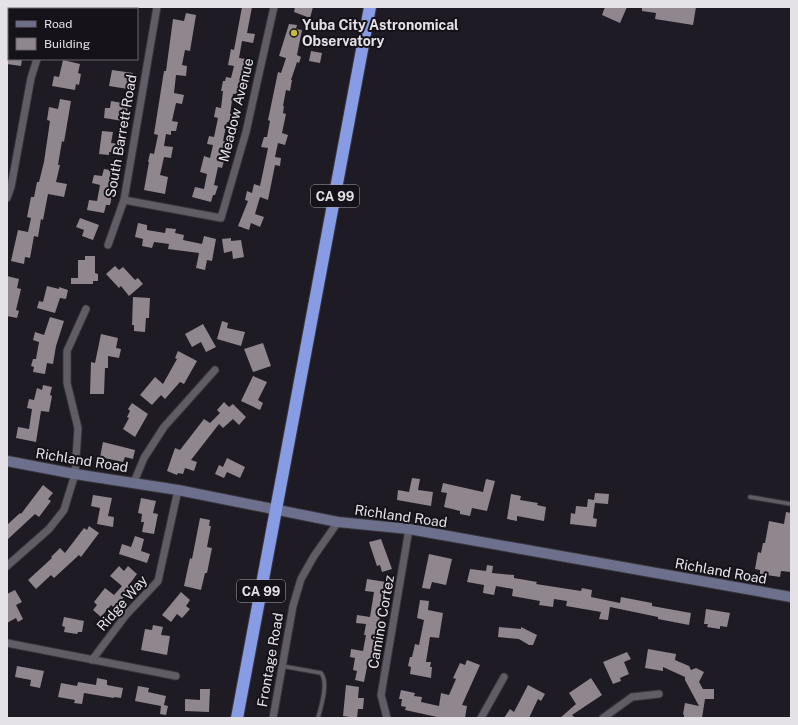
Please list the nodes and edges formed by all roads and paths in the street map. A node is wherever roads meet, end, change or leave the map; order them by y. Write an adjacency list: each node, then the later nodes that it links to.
1 (157, 7): 6 (street, South Barrett Road)
2 (274, 7): 6 (street, Meadow Avenue)
3 (370, 7): 16 (highway, CA 99)
4 (38, 60): 5 (street)
5 (7, 198)
6 (124, 200): 7 (street, South Barrett Road)
7 (108, 245)
8 (86, 309): 11 (street)
9 (215, 370): 12 (street)
10 (7, 462): 11 (street, Richland Road)
11 (75, 474): 12 (street, Richland Road); 19 (street)
12 (134, 482): 13 (street, Richland Road)
13 (178, 490): 16 (street, Richland Road); 22 (street, Ridge Way)
14 (750, 497): 15 (lane)
15 (791, 504)
16 (276, 510): 17 (street, Richland Road); 27 (highway, CA 99)
17 (338, 522): 18 (street, Richland Road); 23 (street, Frontage Road)
18 (409, 529): 20 (street, Richland Road); 30 (street, Camino Cortez)
19 (7, 566)
20 (791, 597)
21 (7, 643): 22 (street)
22 (92, 660): 24 (street)
23 (282, 666): 28 (street, Frontage Road); 29 (lane)
24 (176, 676)
25 (504, 677): 31 (street)
26 (659, 694): 32 (street)
27 (237, 718)
28 (273, 718)
29 (318, 718)
30 (387, 718)
31 (481, 718)
32 (603, 718)

